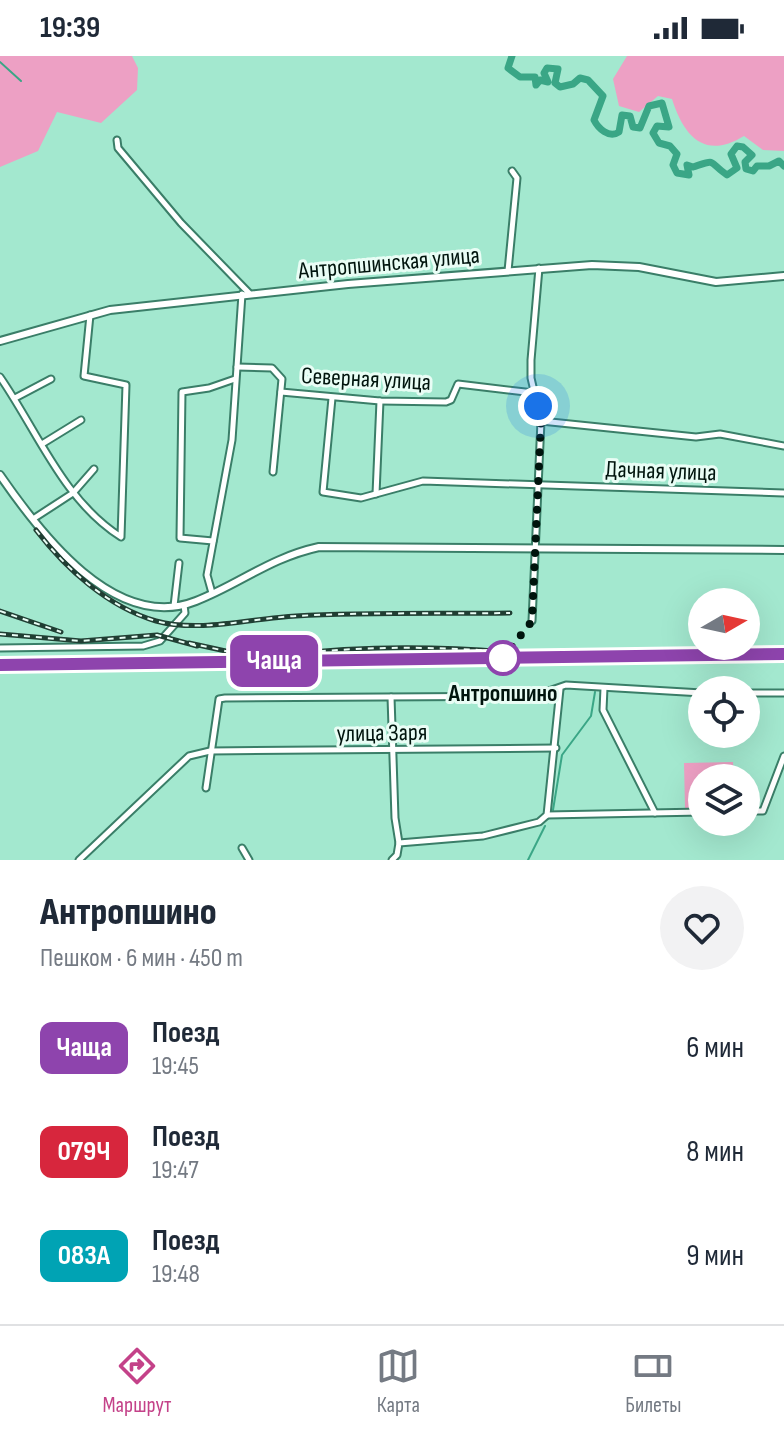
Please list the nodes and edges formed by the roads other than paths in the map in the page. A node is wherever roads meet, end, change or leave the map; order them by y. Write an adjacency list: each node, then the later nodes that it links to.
1 (117, 140): 6 (street)
2 (512, 171): 4 (street)
3 (539, 268): 4 (street, Антропшинская улица); 5 (street, Антропшинская улица); 14 (street)
4 (508, 271): 6 (street, Антропшинская улица)
5 (784, 276)
6 (246, 293): 7 (street, Антропшинская улица); 9 (street)
7 (90, 315): 8 (street, Антропшинская улица); 26 (street)
8 (0, 341)
9 (237, 367): 12 (street); 13 (street)
10 (0, 377): 15 (street)
11 (51, 379): 15 (street)
12 (235, 379): 30 (street); 30 (street)
13 (281, 392): 16 (street, Северная улица); 23 (street)
14 (534, 393): 17 (street, Северная улица); 19 (street)
15 (15, 398): 20 (street)
16 (332, 398): 17 (street, Северная улица); 28 (street)
17 (380, 401): 28 (street)
18 (81, 420): 20 (street)
19 (541, 421): 21 (street); 25 (street)
20 (42, 444): 26 (street)
21 (784, 446)
22 (94, 469): 26 (street)
23 (273, 472)
24 (0, 475): 29 (street)
25 (537, 486): 27 (street, Дачная улица); 28 (street, Дачная улица); 31 (street)
26 (73, 493): 29 (street)
27 (784, 493)
28 (376, 494)
29 (33, 519): 36 (street)
30 (213, 541): 34 (street)
31 (533, 547): 32 (street); 34 (street); 37 (street)
32 (784, 550)
33 (179, 563): 36 (street)
34 (212, 593): 35 (street)
35 (184, 605): 36 (street); 38 (street)
36 (173, 608)
37 (532, 621)
38 (0, 648)
39 (560, 688): 40 (street); 44 (street); 45 (street)
40 (604, 688): 41 (street); 52 (street)
41 (688, 692)
42 (760, 693): 43 (street)
43 (784, 693)
44 (391, 697): 46 (street); 47 (street)
45 (556, 748): 47 (street, улица Заря); 53 (street)
46 (210, 751): 47 (street, улица Заря); 49 (street); 56 (street)
47 (391, 751): 54 (street)
48 (784, 756): 50 (street)
49 (206, 788)
50 (760, 811)
51 (688, 812): 52 (street)
52 (655, 813): 53 (street)
53 (549, 815): 54 (street)
54 (399, 843): 58 (street)
55 (242, 848): 57 (street)
56 (79, 860)
57 (249, 860)
58 (392, 860)

